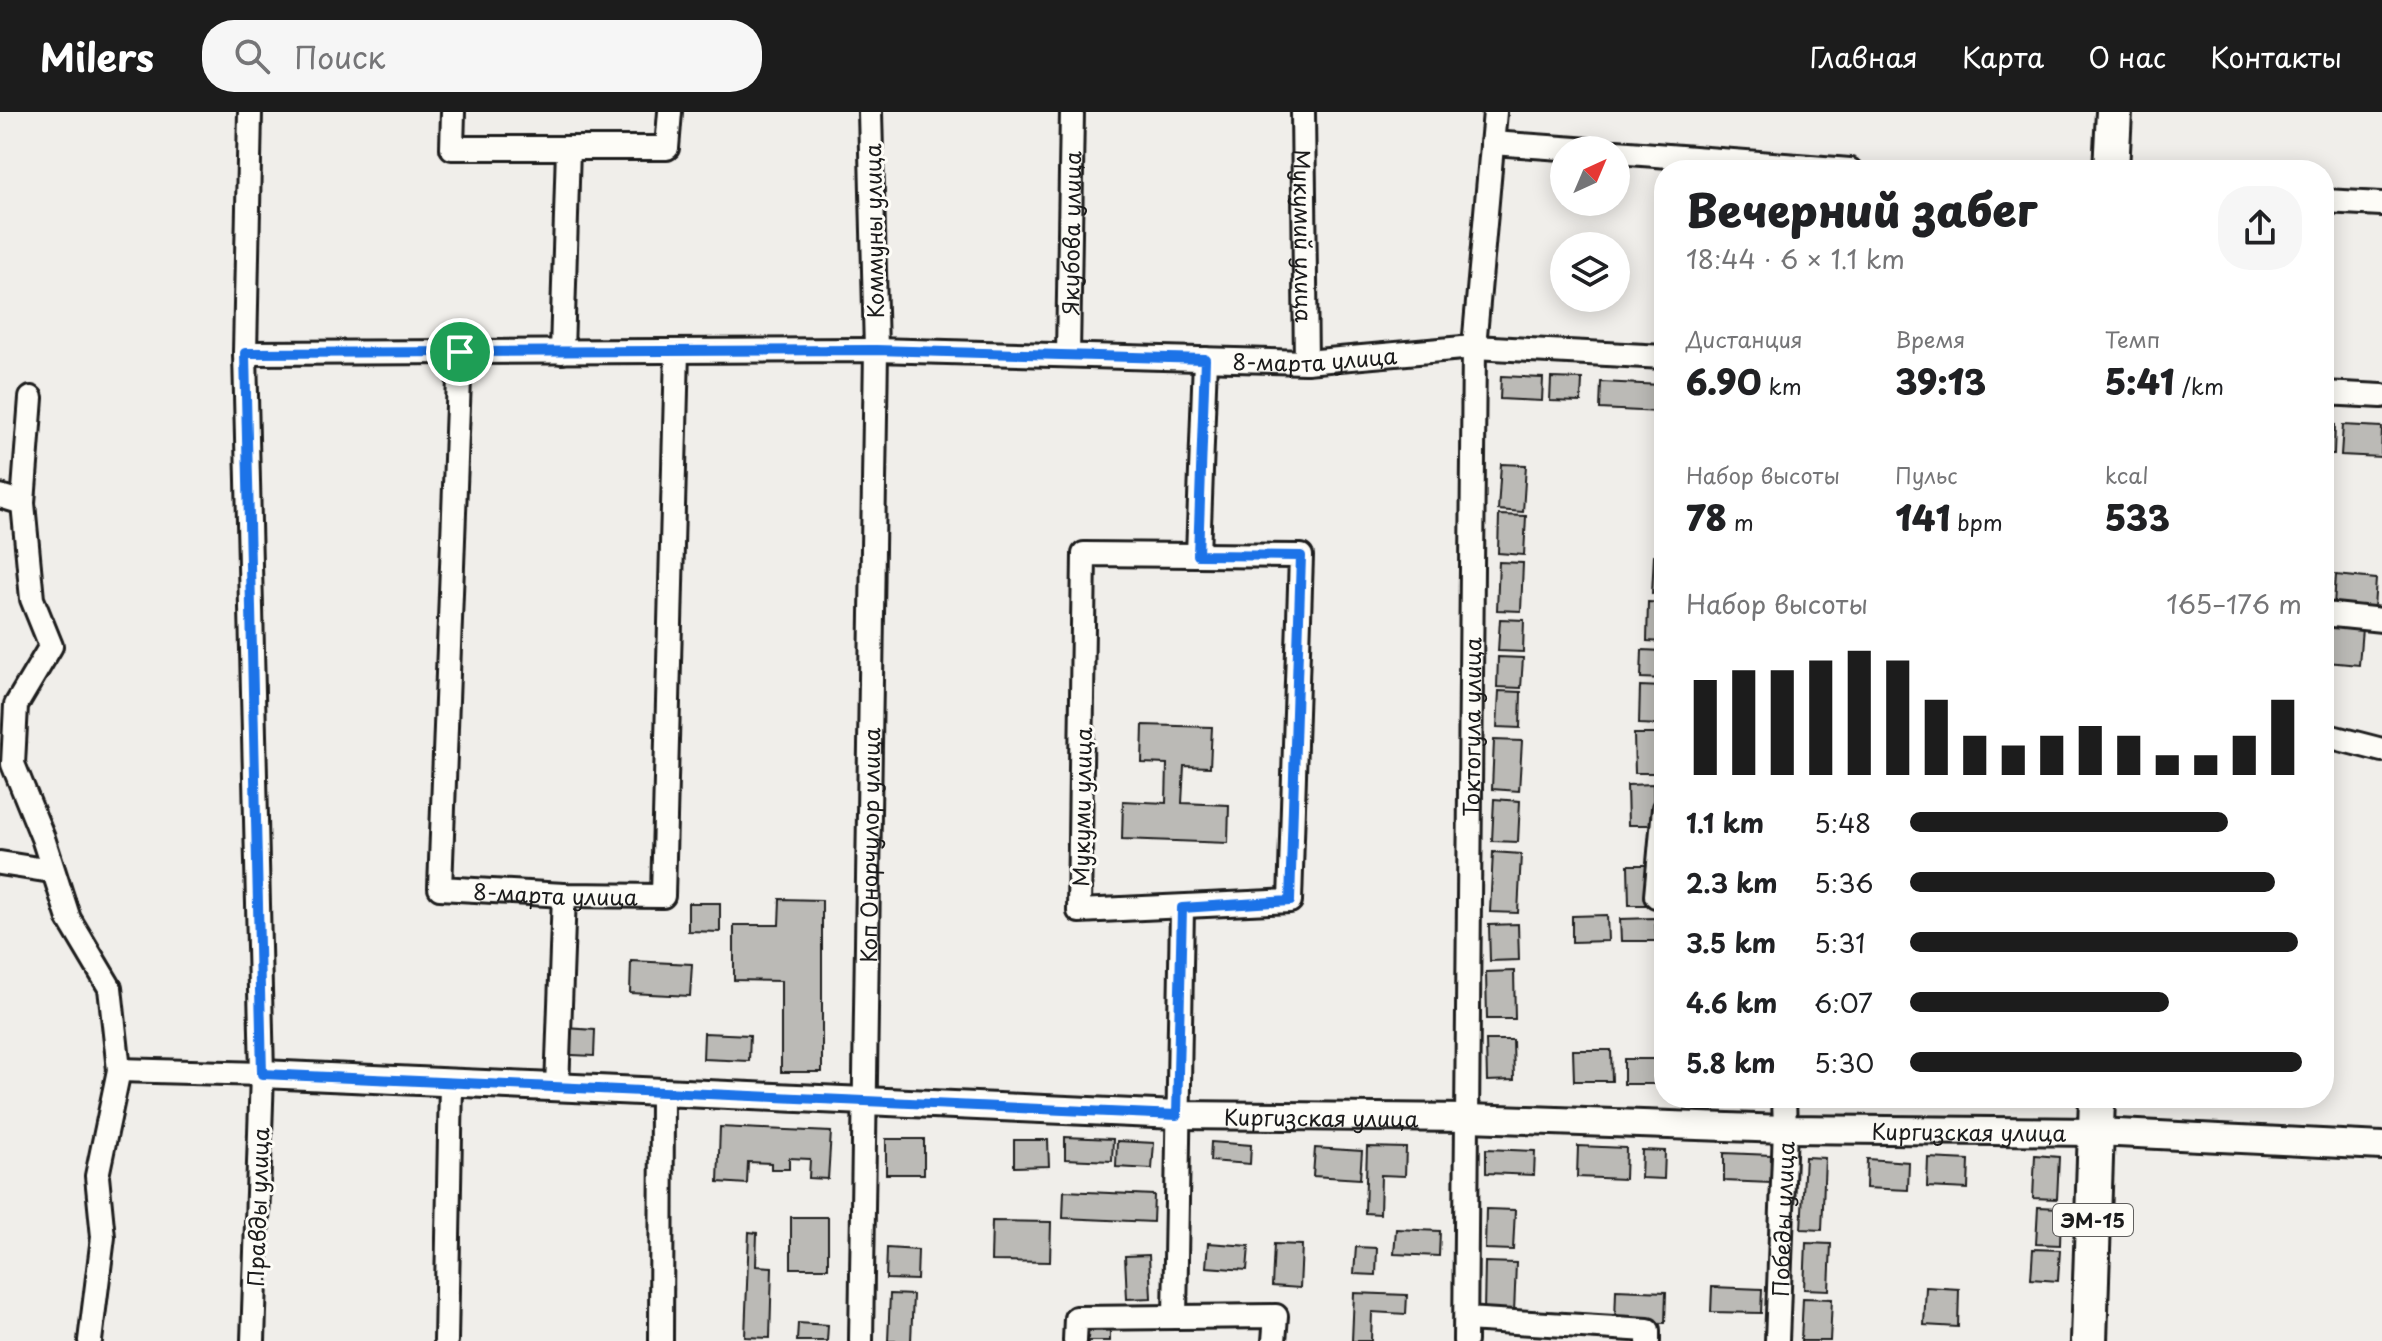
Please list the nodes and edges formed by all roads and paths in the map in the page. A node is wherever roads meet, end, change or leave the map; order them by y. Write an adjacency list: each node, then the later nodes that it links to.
1 (250, 112): 22 (street, Правды улица)
2 (453, 112): 11 (street)
3 (670, 112): 11 (street)
4 (870, 112): 18 (street, Коммуны улица)
5 (1072, 112): 23 (street, Якубова улица)
6 (1303, 112): 26 (street, Мукумий улица)
7 (1495, 112): 9 (street, Токтогула улица)
8 (2114, 112): 14 (main road)
9 (1492, 143): 10 (street); 17 (street, Токтогула улица)
10 (1550, 147)
11 (568, 148): 21 (street)
12 (1630, 153): 13 (street)
13 (1720, 160)
14 (2112, 160)
15 (2334, 202): 16 (street)
16 (2382, 204)
17 (1474, 347): 24 (street, 8-марта улица); 26 (street, 8-марта улица); 51 (street, Токтогула улица)
18 (876, 350): 19 (street, 8-марта улица); 23 (street, 8-марта улица); 47 (street, Коп Онорчулор улица)
19 (677, 351): 21 (street, 8-марта улица); 40 (street, 8-марта улица)
20 (460, 352): 21 (street, 8-марта улица); 22 (street, 8-марта улица); 40 (street, 8-марта улица)
21 (562, 352)
22 (245, 353): 43 (street, Правды улица)
23 (1068, 355): 25 (street, 8-марта улица)
24 (1654, 356)
25 (1205, 359): 26 (street, 8-марта улица); 32 (street)
26 (1306, 362)
27 (2334, 394): 28 (street)
28 (2382, 396)
29 (31, 398): 31 (street)
30 (0, 496): 31 (street)
31 (23, 503): 35 (street)
32 (1198, 555): 41 (street, Мукуми улица); 41 (street, Мукуми улица)
33 (2334, 615): 34 (street)
34 (2382, 620)
35 (8, 703): 39 (street)
36 (2334, 738): 37 (street)
37 (2382, 750)
38 (0, 863): 39 (street)
39 (51, 871): 42 (street)
40 (564, 895): 45 (street)
41 (1182, 908): 50 (street)
42 (119, 1070): 43 (street); 57 (street)
43 (262, 1074): 44 (street, Киргизская улица); 58 (street, Правды улица)
44 (451, 1083): 45 (street, Киргизская улица); 59 (street)
45 (557, 1088): 46 (street, Киргизская улица)
46 (662, 1093): 47 (street, Киргизская улица); 60 (street)
47 (864, 1102): 50 (street, Киргизская улица); 61 (street, Коп Онорчулор улица)
48 (1784, 1108): 52 (street, Победы улица)
49 (2097, 1108): 53 (main road, ЭМ-15)
50 (1177, 1115): 51 (street, Киргизская улица); 55 (street)
51 (1468, 1118): 52 (street, Киргизская улица); 56 (street, Токтогула улица)
52 (1785, 1129): 53 (street, Киргизская улица); 65 (street, Победы улица)
53 (2097, 1132): 54 (street, Киргизская улица); 66 (main road, ЭМ-15)
54 (2382, 1146)
55 (1175, 1317): 62 (street); 63 (street)
56 (1466, 1330): 64 (street)
57 (90, 1341)
58 (253, 1341)
59 (446, 1341)
60 (661, 1341)
61 (861, 1341)
62 (1075, 1341)
63 (1274, 1341)
64 (1648, 1341)
65 (1777, 1341)
66 (2089, 1341)

